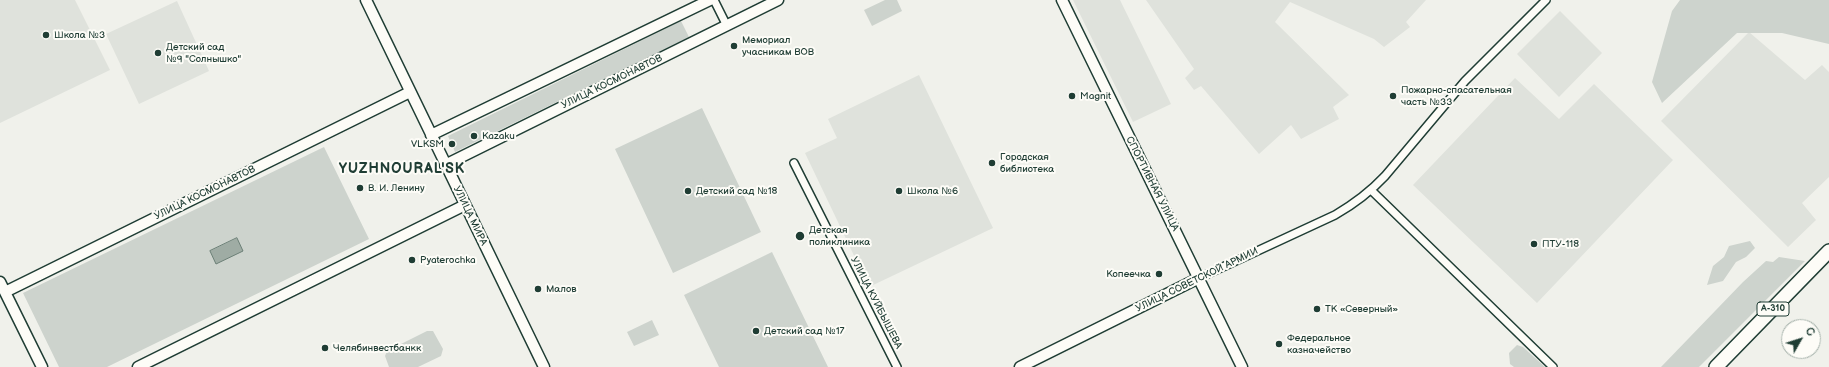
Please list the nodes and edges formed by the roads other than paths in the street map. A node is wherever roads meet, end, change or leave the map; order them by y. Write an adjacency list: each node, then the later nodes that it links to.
1 (366, 0): 8 (street, УЛИЦА МИРА)
2 (710, 0): 9 (street)
3 (714, 0): 7 (street)
4 (778, 0): 7 (street, УЛИЦА КОСМОНАВТОВ)
5 (1062, 0): 15 (street, СПОРТИВНАЯ УЛИЦА)
6 (1546, 0): 12 (street, УЛИЦА СОВЕТСКОЙ АРМИИ)
7 (727, 26): 11 (street, УЛИЦА КОСМОНАВТОВ)
8 (410, 92): 9 (street, УЛИЦА МИРА); 17 (street, УЛИЦА КОСМОНАВТОВ)
9 (431, 135): 11 (street, УЛИЦА МИРА)
10 (794, 163): 21 (street, УЛИЦА КУЙБЫШЕВА)
11 (445, 165): 13 (street, УЛИЦА МИРА)
12 (1371, 190): 15 (street, УЛИЦА СОВЕТСКОЙ АРМИИ); 24 (street)
13 (465, 205): 19 (street); 20 (street, УЛИЦА МИРА)
14 (1829, 251): 25 (highway, А-310)
15 (1199, 278): 22 (street, УЛИЦА СОВЕТСКОЙ АРМИИ); 23 (street, СПОРТИВНАЯ УЛИЦА)
16 (0, 282): 17 (street)
17 (2, 293): 18 (street)
18 (42, 367)
19 (138, 367)
20 (544, 367)
21 (897, 367)
22 (1020, 367)
23 (1242, 367)
24 (1553, 367)
25 (1716, 367)

